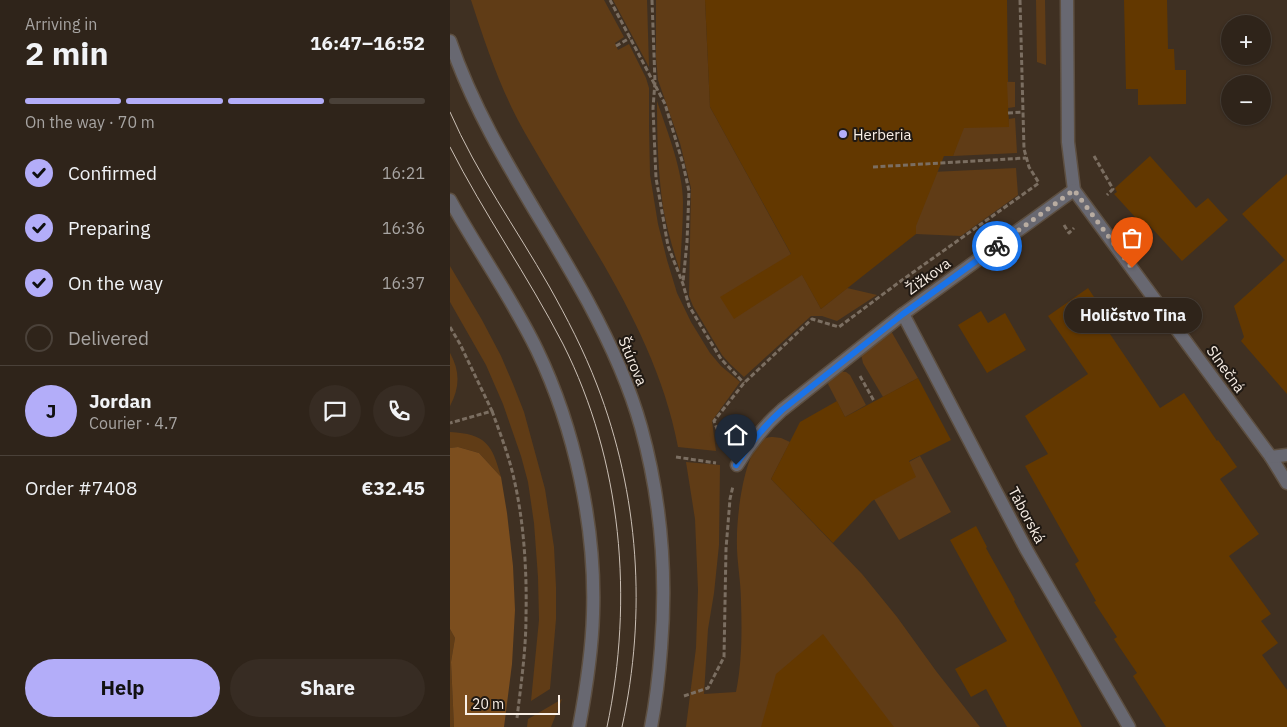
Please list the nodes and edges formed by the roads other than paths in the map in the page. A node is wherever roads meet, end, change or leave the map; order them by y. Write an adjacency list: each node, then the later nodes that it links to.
1 (1067, 0): 3 (street)
2 (450, 41): 11 (street, Štúrova)
3 (1074, 190): 5 (street, Žižkova); 7 (street, Slnečná)
4 (450, 200): 10 (street)
5 (903, 314): 8 (street, Žižkova); 12 (street, Táborská)
6 (1287, 455): 7 (street)
7 (1270, 457): 9 (street, Slnečná)
8 (736, 465)
9 (1287, 483)
10 (579, 727)
11 (651, 727)
12 (1129, 727)

